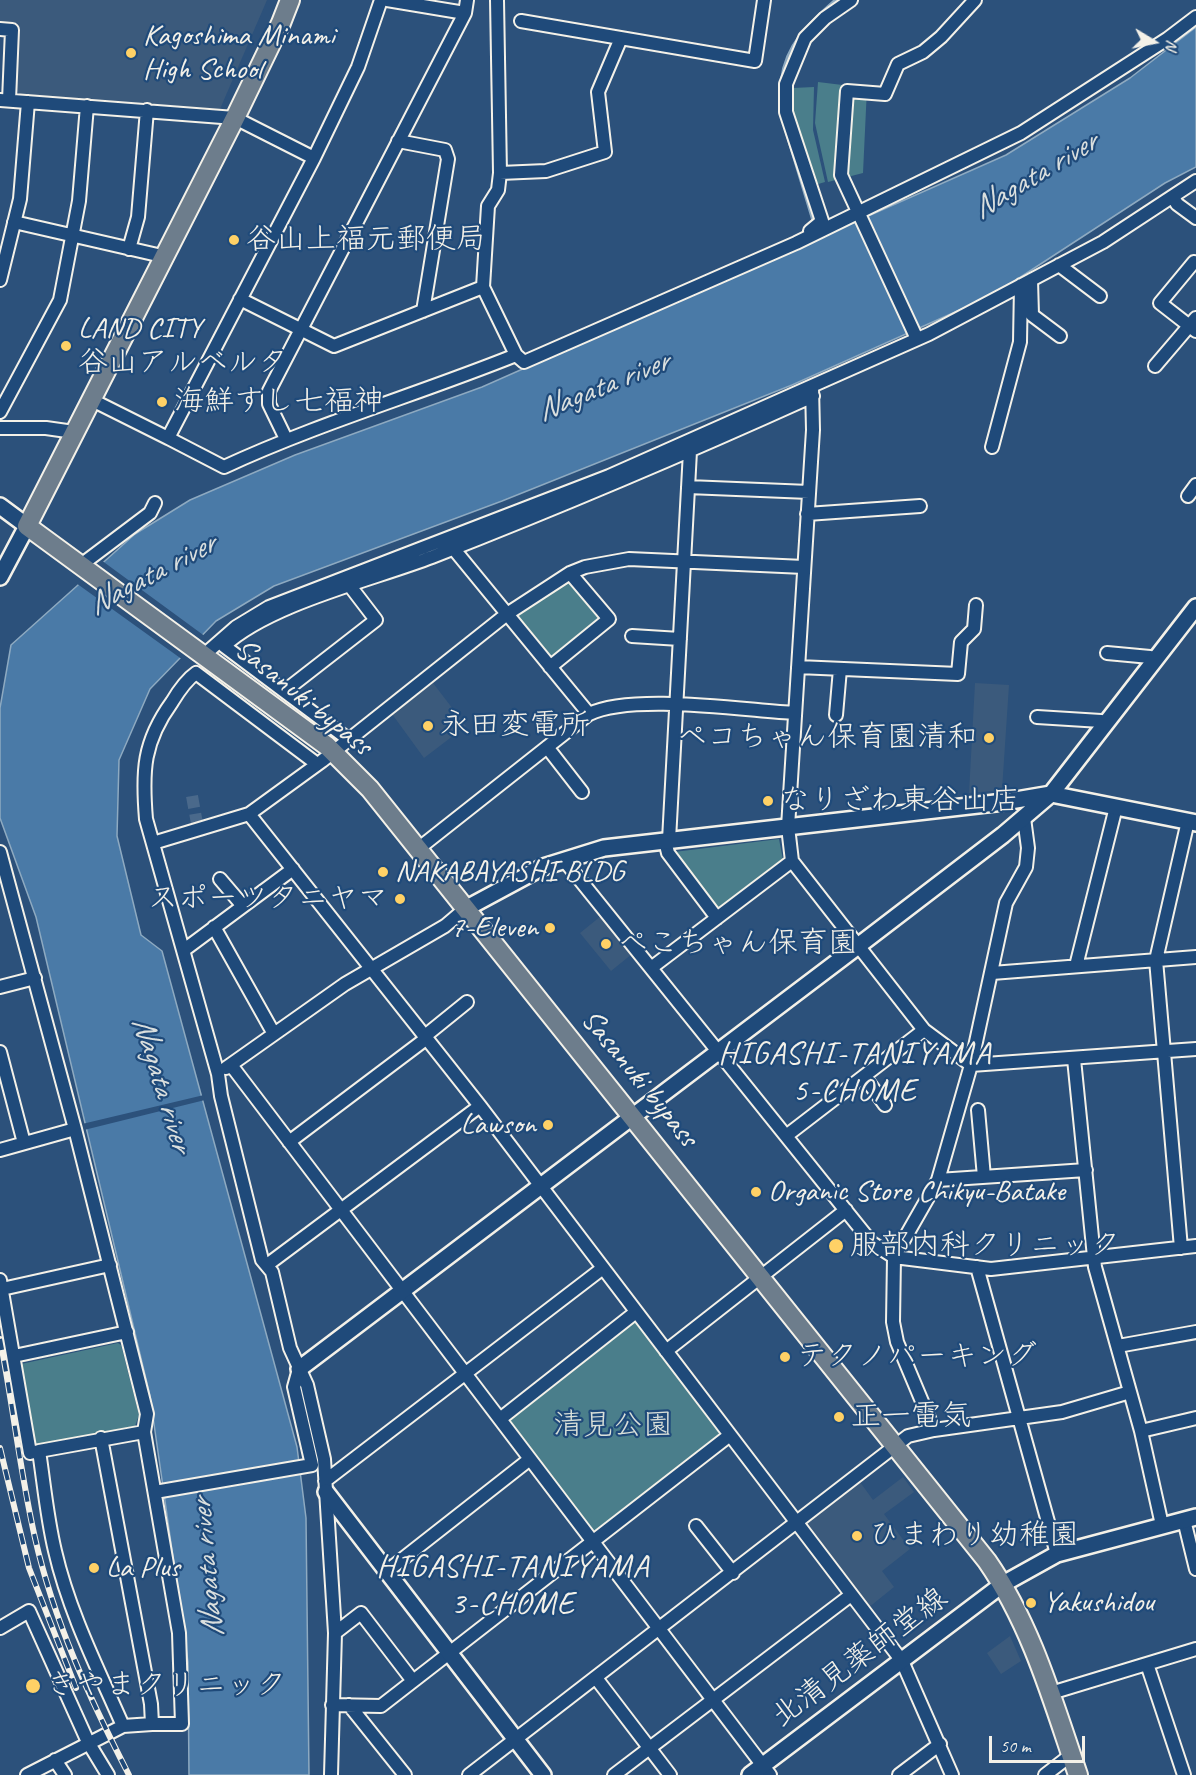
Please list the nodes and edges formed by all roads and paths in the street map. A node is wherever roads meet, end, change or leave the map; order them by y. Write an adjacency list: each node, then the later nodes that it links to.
1 (290, 0): 17 (main road)
2 (381, 0): 19 (street)
3 (387, 0): 8 (street)
4 (497, 0): 20 (street)
5 (764, 0): 12 (street)
6 (851, 0): 27 (street)
7 (975, 0): 23 (street)
8 (466, 6): 18 (street)
9 (1196, 17): 23 (street)
10 (521, 21): 12 (street)
11 (0, 28): 13 (street)
12 (621, 38): 20 (street)
13 (4, 100): 14 (street)
14 (28, 102): 15 (street); 25 (street)
15 (87, 106): 16 (street); 26 (street)
16 (147, 110): 17 (street); 28 (street)
17 (235, 118): 19 (street); 29 (main road)
18 (398, 141): 37 (street); 39 (street)
19 (314, 158): 36 (street)
20 (500, 173): 34 (street)
21 (1196, 181): 22 (street)
22 (1173, 197): 24 (street); 31 (street)
23 (858, 213): 27 (street); 41 (street)
24 (1196, 218)
25 (14, 222): 26 (street); 32 (street)
26 (72, 236): 28 (street); 46 (street)
27 (796, 243): 42 (street)
28 (129, 249): 29 (street)
29 (162, 256): 45 (main road)
30 (1194, 262): 38 (street)
31 (1059, 265): 33 (street); 35 (street)
32 (0, 280)
33 (1026, 282): 40 (street); 41 (street); 51 (street)
34 (483, 287): 37 (street); 42 (street)
35 (1100, 296)
36 (240, 299): 39 (street); 49 (street)
37 (423, 311): 39 (street)
38 (1194, 325): 43 (street)
39 (301, 328): 50 (street)
40 (1060, 336)
41 (917, 339): 44 (street)
42 (516, 355): 50 (street)
43 (1155, 366)
44 (812, 392): 52 (street); 55 (street); 75 (street)
45 (90, 399): 48 (main road); 49 (street)
46 (0, 412)
47 (0, 428): 48 (street)
48 (74, 432): 61 (main road)
49 (168, 438): 50 (street)
50 (285, 439)
51 (992, 447)
52 (690, 452): 54 (street); 62 (street)
53 (1196, 485): 56 (street)
54 (688, 487): 55 (street); 63 (street)
55 (809, 492): 60 (street)
56 (1188, 496)
57 (155, 503): 64 (street)
58 (0, 506): 61 (street)
59 (920, 506): 60 (street)
60 (807, 514): 65 (street)
61 (27, 526): 64 (main road, Sasanuki bypass); 67 (street)
62 (453, 548): 68 (street); 71 (street)
63 (684, 562): 65 (street); 66 (street); 73 (street)
64 (81, 565): 75 (main road, Sasanuki bypass)
65 (804, 567): 78 (street)
66 (570, 573): 71 (street); 77 (street)
67 (0, 577)
68 (350, 586): 80 (street); 80 (street)
69 (976, 605): 79 (street)
70 (1196, 607): 76 (street)
71 (507, 614): 77 (street); 87 (street)
72 (632, 636): 73 (street)
73 (680, 639): 81 (street)
74 (1107, 653): 76 (street)
75 (204, 655): 89 (main road, Sasanuki bypass)
76 (1155, 660): 86 (street)
77 (550, 667): 83 (street)
78 (798, 667): 79 (street); 82 (street)
79 (840, 669): 84 (street)
80 (286, 690): 87 (street)
81 (676, 706): 82 (street); 83 (street); 98 (street)
82 (795, 713): 97 (street)
83 (589, 714): 88 (street)
84 (836, 715)
85 (1037, 717): 86 (street)
86 (1106, 724): 92 (street)
87 (348, 739): 89 (street)
88 (547, 747): 91 (street); 100 (street)
89 (334, 752): 90 (street); 100 (main road, Sasanuki bypass)
90 (318, 765): 94 (street); 99 (street)
91 (582, 792)
92 (1051, 794): 93 (street); 95 (street); 97 (street)
93 (1116, 807): 96 (street); 114 (street)
94 (249, 814): 99 (street); 104 (street)
95 (1024, 818): 110 (street); 117 (street)
96 (1192, 822): 113 (street)
97 (788, 827): 98 (street); 103 (street)
98 (667, 841): 102 (street); 108 (street)
99 (153, 843): 111 (street)
100 (418, 849): 107 (main road, Sasanuki bypass)
101 (0, 852): 118 (street)
102 (564, 860): 107 (street); 116 (street)
103 (792, 861): 108 (street); 110 (street)
104 (293, 869): 106 (street); 115 (street)
105 (220, 879): 106 (street)
106 (243, 906): 109 (street)
107 (465, 909): 115 (street); 136 (main road, Sasanuki bypass)
108 (717, 918): 116 (street)
109 (214, 927): 111 (street); 122 (street)
110 (858, 946): 121 (street); 126 (street)
111 (184, 950): 131 (street)
112 (1196, 957): 113 (street)
113 (1156, 960): 114 (street); 127 (street)
114 (1076, 966): 117 (street)
115 (371, 968): 122 (street); 123 (street)
116 (651, 968): 126 (street)
117 (992, 973): 130 (street)
118 (34, 978): 119 (street); 137 (street)
119 (0, 987)
120 (467, 1002): 123 (street)
121 (924, 1030): 130 (street); 132 (street)
122 (274, 1034): 129 (street)
123 (426, 1037): 134 (street); 139 (street)
124 (1196, 1049): 127 (street)
125 (0, 1052): 140 (street)
126 (718, 1052): 136 (street); 138 (street)
127 (1163, 1052): 128 (street); 149 (street)
128 (1074, 1059): 130 (street); 142 (street)
129 (231, 1065): 131 (street); 139 (street)
130 (971, 1065): 144 (street)
131 (218, 1074): 153 (street)
132 (864, 1076): 133 (street); 138 (street)
133 (885, 1105)
134 (480, 1106): 145 (street); 146 (street)
135 (978, 1110): 143 (street)
136 (633, 1116): 145 (street); 156 (main road, Sasanuki bypass)
137 (75, 1129): 140 (street); 152 (street)
138 (786, 1136): 147 (street)
139 (290, 1142): 146 (street)
140 (24, 1143): 141 (street)
141 (0, 1150)
142 (1086, 1170): 143 (street); 151 (street)
143 (984, 1177): 144 (street)
144 (938, 1180): 150 (street)
145 (541, 1186): 155 (street); 158 (street)
146 (341, 1210): 153 (street); 158 (street)
147 (846, 1210): 150 (street); 156 (street)
148 (1196, 1246): 149 (street)
149 (1181, 1248): 151 (street)
150 (894, 1257): 154 (street); 171 (street)
151 (1094, 1258): 154 (street); 162 (street)
152 (110, 1265): 157 (street); 160 (street)
153 (267, 1265): 165 (street)
154 (977, 1267): 168 (street)
155 (603, 1268): 159 (street); 166 (street)
156 (762, 1278): 163 (street); 176 (main road, Sasanuki bypass)
157 (1, 1284): 164 (street)
158 (404, 1292): 165 (street); 166 (street)
159 (636, 1312): 163 (street); 170 (street)
160 (127, 1332): 164 (street); 173 (street)
161 (1196, 1332): 162 (street)
162 (1118, 1346): 167 (street)
163 (666, 1351): 174 (street)
164 (14, 1356): 177 (street)
165 (300, 1369): 179 (street); 180 (street)
166 (465, 1374): 170 (street); 179 (street)
167 (1130, 1392): 168 (street); 172 (street)
168 (1018, 1418): 171 (street); 186 (street)
169 (1196, 1418): 172 (street)
170 (500, 1419): 178 (street)
171 (934, 1430): 176 (street)
172 (1141, 1431): 183 (street)
173 (144, 1432): 175 (street); 180 (street)
174 (730, 1435): 182 (street); 185 (street)
175 (101, 1438): 177 (street); 205 (street)
176 (897, 1445): 182 (street); 190 (main road, Sasanuki bypass)
177 (39, 1451): 206 (street)
178 (531, 1459): 185 (street); 188 (street)
179 (325, 1487): 188 (street); 194 (street)
180 (155, 1492): 205 (street)
181 (1190, 1519): 183 (street, 北清見薬師堂線); 187 (street)
182 (797, 1524): 189 (street); 191 (street)
183 (1162, 1525): 186 (street, 北清見薬師堂線)
184 (696, 1526): 189 (street)
185 (593, 1541): 193 (street); 196 (street)
186 (1057, 1554): 190 (street, 北清見薬師堂線)
187 (1196, 1569)
188 (386, 1572): 196 (street)
189 (733, 1573): 193 (street)
190 (1003, 1584): 197 (street, 北清見薬師堂線); 201 (main road, Sasanuki bypass)
191 (851, 1595): 197 (street); 202 (street)
192 (0, 1628): 208 (street)
193 (659, 1629): 199 (street); 202 (street)
194 (335, 1633): 200 (street); 203 (street)
195 (1196, 1649): 198 (street)
196 (449, 1653): 200 (street); 207 (street)
197 (902, 1661): 209 (street); 213 (street, 北清見薬師堂線)
198 (1147, 1664): 201 (street); 228 (street)
199 (596, 1678): 207 (street); 210 (street)
200 (413, 1681): 204 (street)
201 (1051, 1693): 211 (main road, Sasanuki bypass)
202 (713, 1700): 210 (street); 213 (street)
203 (333, 1705): 204 (street); 217 (street)
204 (350, 1705): 218 (street)
205 (152, 1724): 206 (street)
206 (123, 1726): 208 (street)
207 (516, 1740): 219 (street); 220 (street)
208 (88, 1742): 212 (street); 216 (street)
209 (940, 1744): 224 (street); 225 (street)
210 (649, 1748): 221 (street); 222 (street)
211 (1071, 1755): 226 (street); 227 (main road, Sasanuki bypass)
212 (55, 1760): 214 (street); 215 (street)
213 (767, 1770): 223 (street, 北清見薬師堂線)
214 (27, 1775)
215 (65, 1775)
216 (108, 1775)
217 (331, 1775)
218 (405, 1775)
219 (469, 1775)
220 (543, 1775)
221 (614, 1775)
222 (670, 1775)
223 (750, 1775)
224 (899, 1775)
225 (952, 1775)
226 (1045, 1775)
227 (1078, 1775)
228 (1184, 1775)

